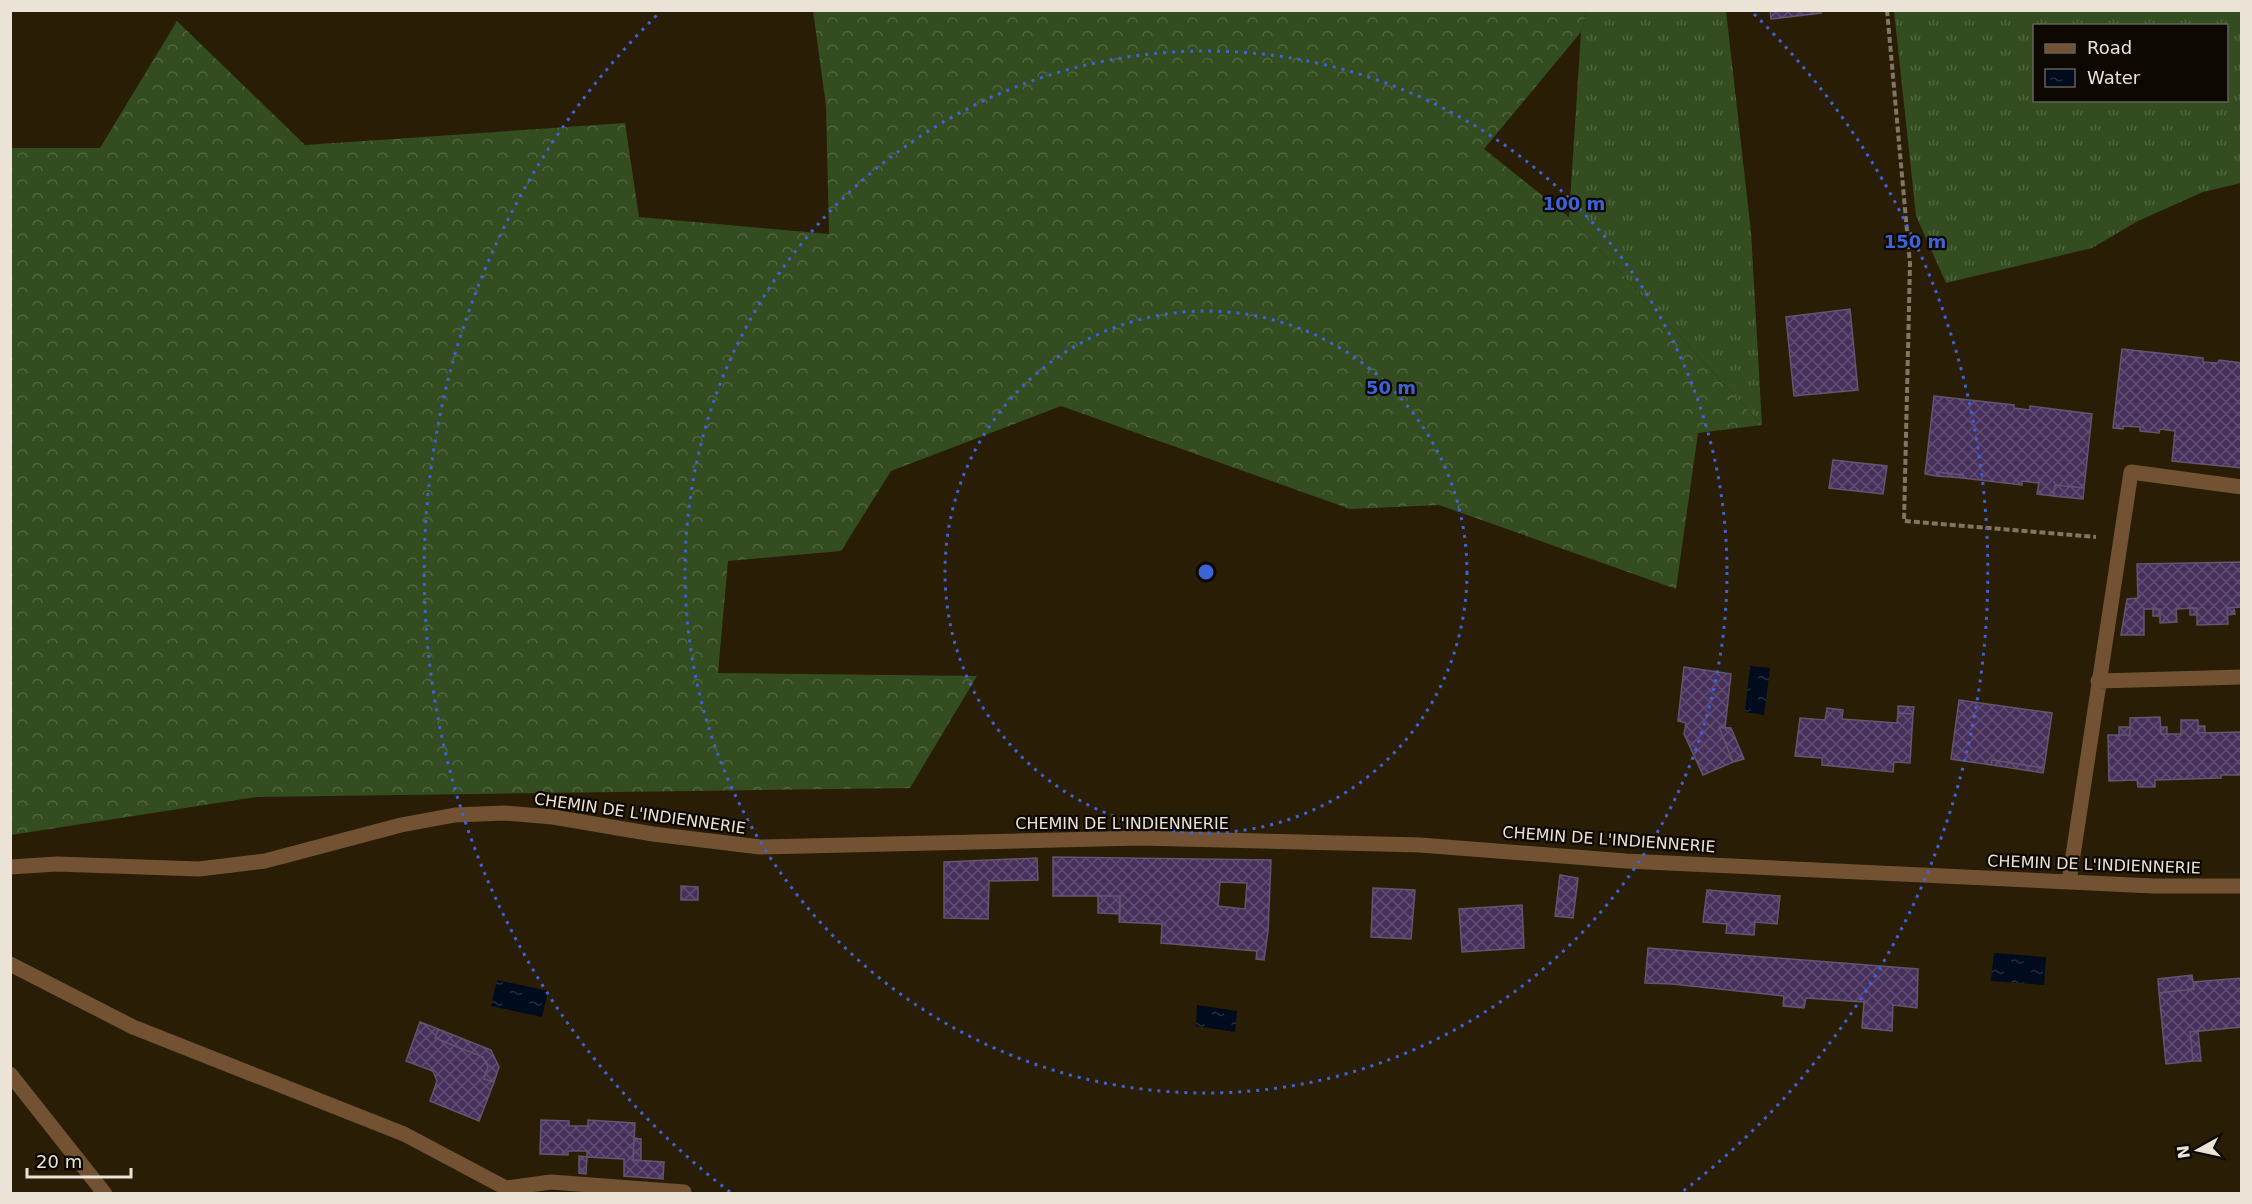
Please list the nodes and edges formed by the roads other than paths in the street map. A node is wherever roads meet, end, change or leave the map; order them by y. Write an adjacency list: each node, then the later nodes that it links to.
1 (2241, 487): 3 (street)
2 (2241, 678): 3 (street)
3 (2098, 681): 5 (street)
4 (10, 867): 5 (street, CHEMIN DE L'INDIENNERIE)
5 (2069, 882): 6 (street, CHEMIN DE L'INDIENNERIE)
6 (2241, 886)
7 (10, 964): 9 (street)
8 (10, 1074): 11 (street)
9 (512, 1191): 10 (street)
10 (684, 1192)
11 (105, 1194)

